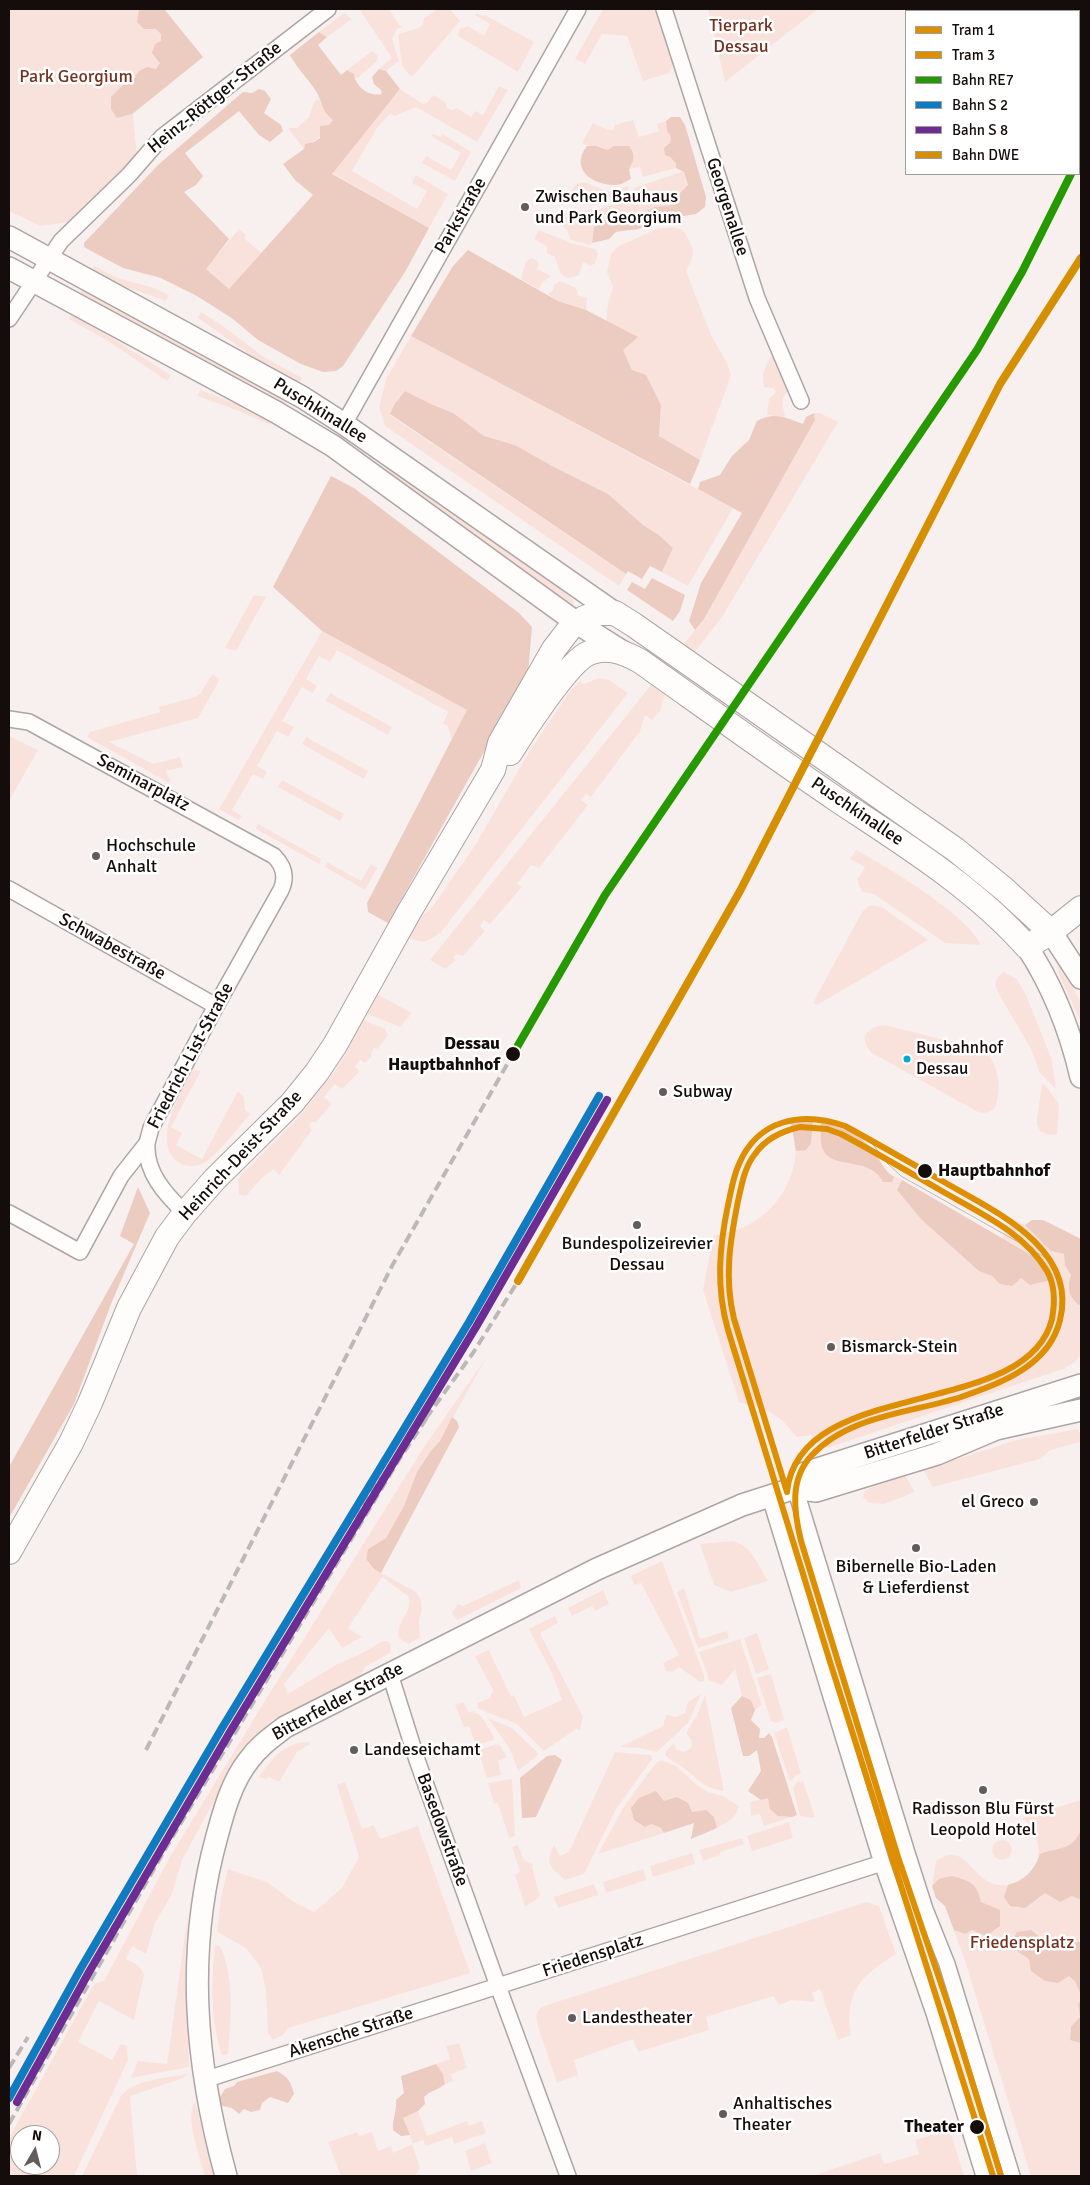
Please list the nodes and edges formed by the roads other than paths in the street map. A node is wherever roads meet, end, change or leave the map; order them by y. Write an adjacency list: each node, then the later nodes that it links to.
1 (328, 9): 5 (street, Heinz-Röttger-Straße)
2 (578, 9): 10 (street, Parkstraße)
3 (664, 9): 9 (street, Georgenallee)
4 (9, 237): 5 (street, Puschkinallee)
5 (48, 259): 7 (street, Heinz-Röttger-Straße); 10 (street, Puschkinallee)
6 (9, 268): 7 (street, Puschkinallee)
7 (34, 281): 8 (street, Heinz-Röttger-Straße); 12 (street, Puschkinallee)
8 (9, 319)
9 (801, 401)
10 (344, 424): 11 (street, Puschkinallee)
11 (614, 613): 12 (main road); 19 (main road, Puschkinallee)
12 (577, 623): 13 (street, Puschkinallee); 15 (main road, Heinrich-Deist-Straße)
13 (632, 657): 15 (main road, Heinrich-Deist-Straße); 20 (main road, Puschkinallee)
14 (9, 719): 16 (street, Seminarplatz)
15 (493, 770): 26 (main road, Heinrich-Deist-Straße)
16 (274, 856): 22 (street, Friedrich-List-Straße)
17 (9, 889): 22 (street, Schwabestraße)
18 (1081, 908): 19 (main road)
19 (1051, 932): 20 (main road); 21 (street)
20 (1027, 947): 23 (street)
21 (1081, 978)
22 (216, 1006): 24 (street, Friedrich-List-Straße)
23 (1081, 1077)
24 (147, 1143): 25 (street, Friedrich-List-Straße); 26 (street)
25 (9, 1213)
26 (185, 1213): 31 (main road, Heinrich-Deist-Straße)
27 (1081, 1385): 29 (street, Bitterfelder Straße)
28 (1081, 1410): 29 (street, Bitterfelder Straße)
29 (795, 1488): 30 (street, Bitterfelder Straße); 39 (street)
30 (770, 1497): 32 (street, Bitterfelder Straße); 33 (street)
31 (9, 1552)
32 (390, 1674): 34 (street, Basedowstraße); 35 (street, Bitterfelder Straße)
33 (882, 1863): 34 (street, Friedensplatz); 38 (street)
34 (498, 1986): 35 (street, Akensche Straße); 37 (street)
35 (204, 2080): 36 (street, Bitterfelder Straße)
36 (226, 2176)
37 (568, 2176)
38 (984, 2176)
39 (1012, 2176)

